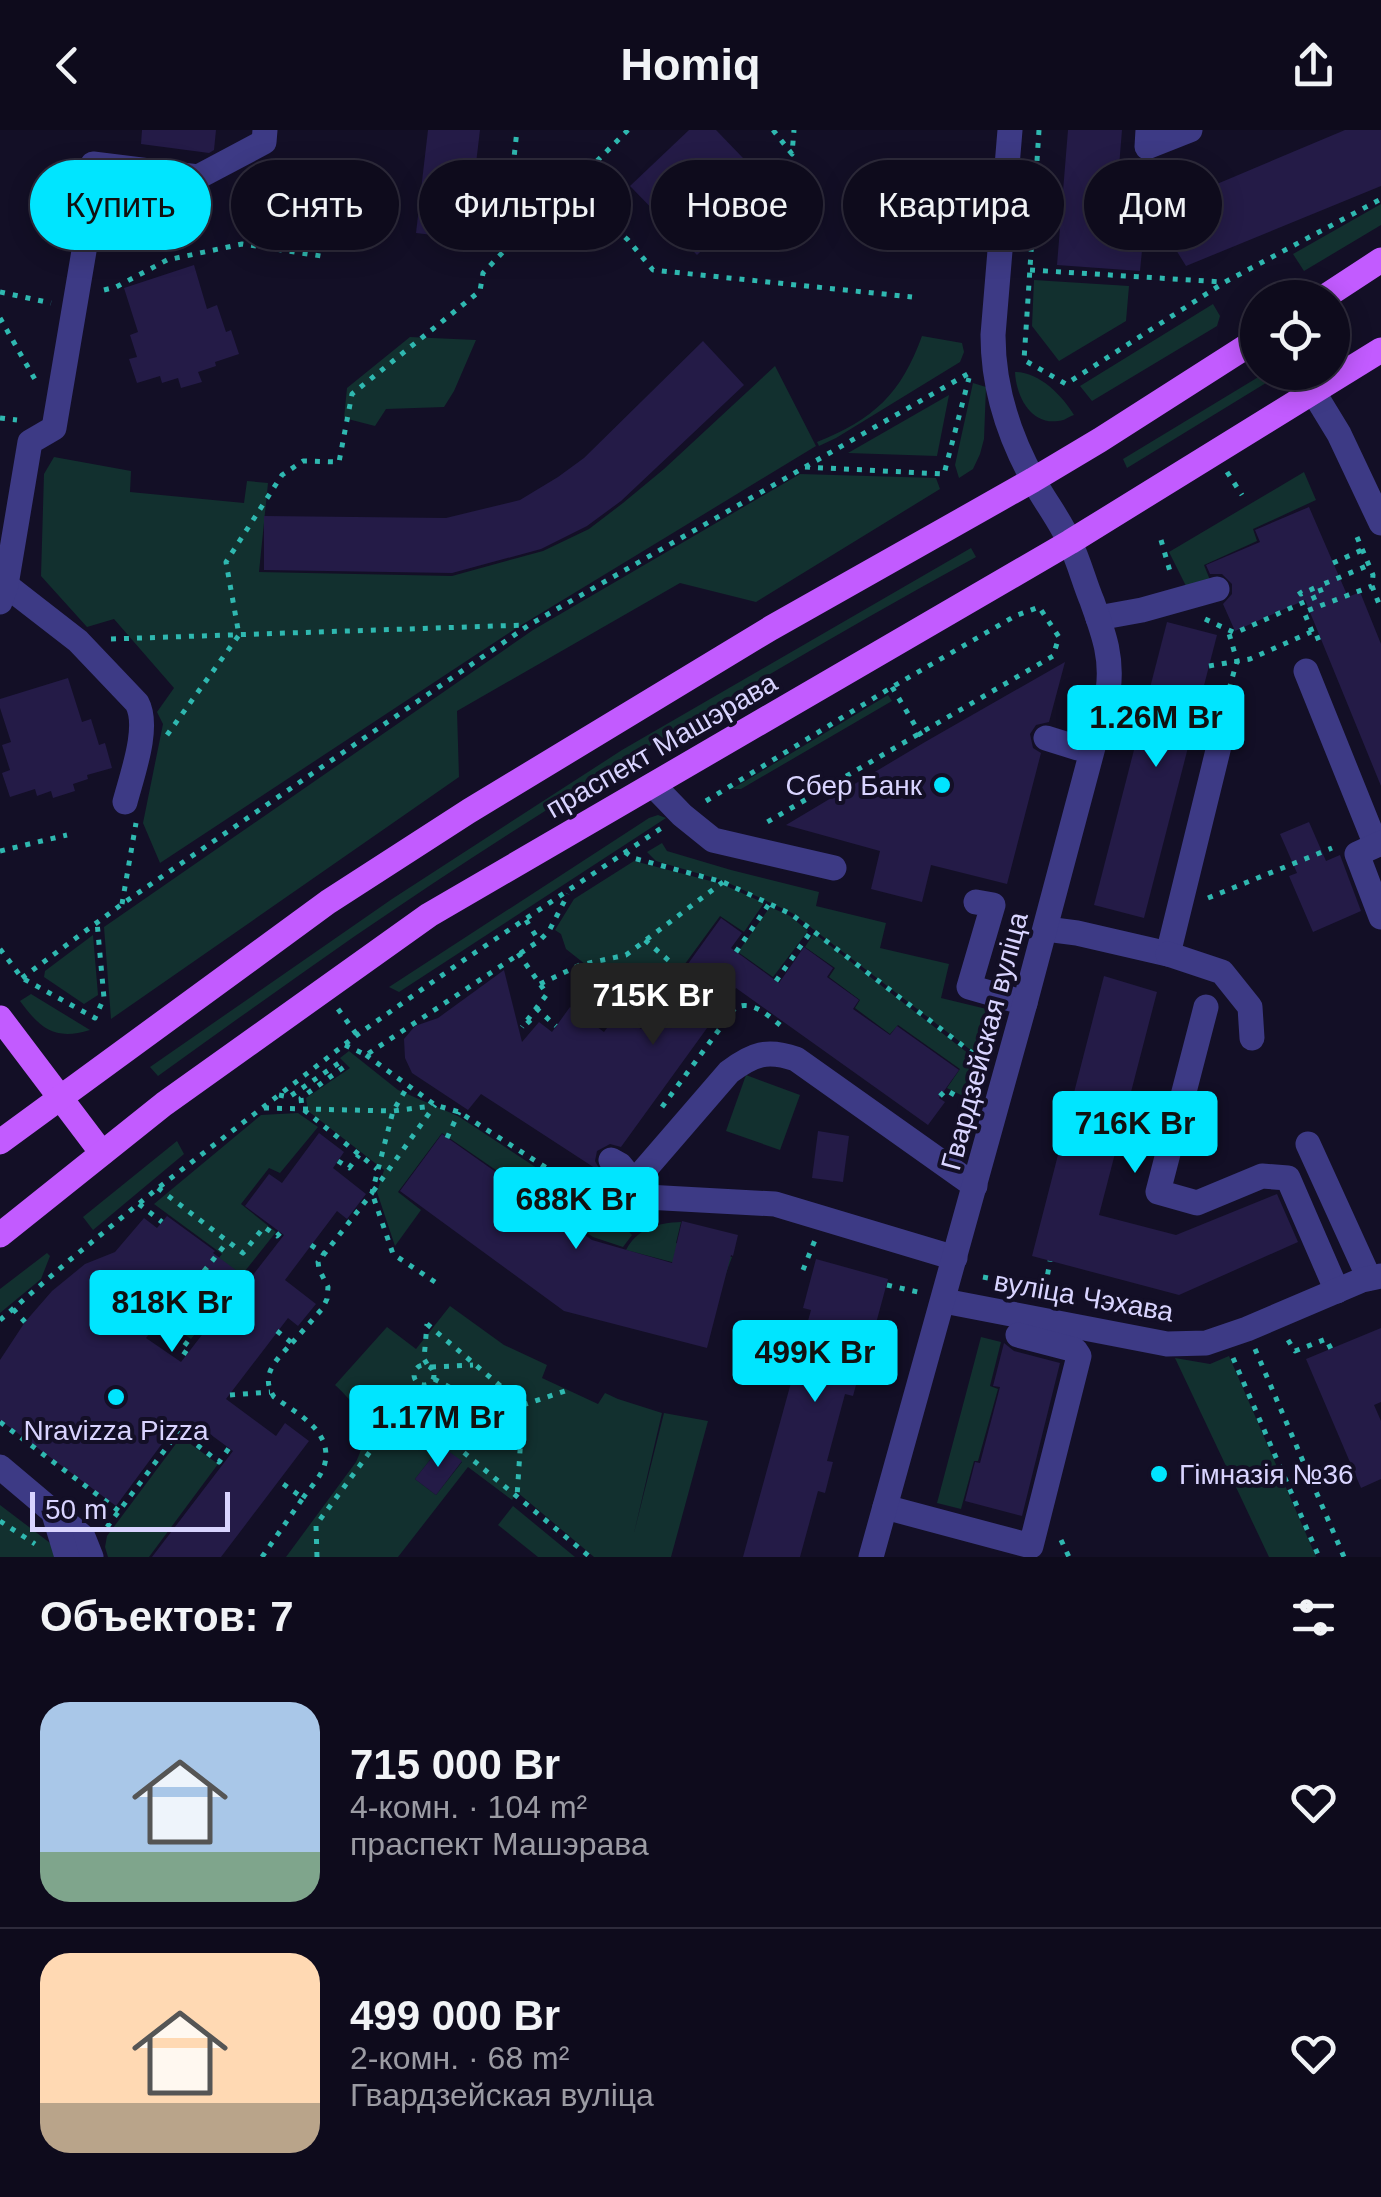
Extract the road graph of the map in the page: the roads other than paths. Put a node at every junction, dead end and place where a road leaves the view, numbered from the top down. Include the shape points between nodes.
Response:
1 (265, 130) edge
2 (1010, 130) edge
3 (1148, 130) edge
4 (1190, 130) edge
5 (1381, 260) edge
6 (1350, 280) edge
7 (1381, 350) edge
8 (1240, 351) edge
9 (1314, 393) junction
10 (1033, 480) junction
11 (1381, 523) edge
12 (1070, 542) junction
13 (1217, 588) dead end
14 (3, 594) edge
15 (1098, 618) junction
16 (1306, 671) dead end
17 (1046, 738) dead end
18 (1222, 738) dead end
19 (1092, 750) junction
20 (653, 785) junction
21 (131, 809) road end
22 (1379, 844) edge
23 (834, 868) dead end
24 (976, 902) dead end
25 (1381, 917) edge
26 (1046, 929) junction
27 (1168, 954) junction
28 (1026, 1003) junction
29 (1206, 1007) dead end
30 (0, 1018) edge
31 (1252, 1038) dead end
32 (60, 1098) junction
33 (0, 1142) edge
34 (1308, 1144) dead end
35 (102, 1153) junction
36 (975, 1186) junction
37 (0, 1236) edge
38 (956, 1258) junction
39 (1375, 1277) edge
40 (1337, 1291) junction
41 (935, 1298) junction
42 (1018, 1335) dead end
43 (0, 1467) edge
44 (885, 1508) junction
45 (54, 1512) junction
46 (1030, 1551) edge
47 (67, 1557) edge
48 (92, 1557) edge
49 (872, 1557) edge

1 - 14 street via 264,142 198,176 93,164 54,428 30,442
2 - 10 street, Гвардзейская вуліца via 994,367 1010,429
3 - 4 street via 1147,146
5 - 6 main road
7 - 9 main road, праспект Машэрава
8 - 10 main road, праспект Машэрава
9 - 11 street
9 - 12 main road, праспект Машэрава
10 - 12 street, Гвардзейская вуліца
10 - 32 main road, праспект Машэрава via 469,810 328,902
12 - 15 street, Гвардзейская вуліца
12 - 20 main road, праспект Машэрава
13 - 15 street
14 - 21 street via 78,641 142,713
15 - 19 street, Гвардзейская вуліца via 1111,670
16 - 22 street
17 - 19 street
18 - 27 street
19 - 26 street, Гвардзейская вуліца
20 - 23 street via 713,840
20 - 35 main road, праспект Машэрава via 429,915
22 - 25 street via 1356,854
24 - 28 street via 993,905 969,988
26 - 27 street
26 - 28 street, Гвардзейская вуліца
27 - 31 street via 1222,972 1250,1007
28 - 36 street, Гвардзейская вуліца
29 - 40 street via 1158,1192 1197,1203 1262,1176 1288,1178
30 - 32 main road
32 - 33 main road, праспект Машэрава
32 - 35 main road
34 - 39 street
35 - 37 main road, праспект Машэрава
36 - 38 street, Гвардзейская вуліца
36 - 38 street via 796,1059 776,1052 748,1058 729,1072 628,1183 774,1204
38 - 41 street, Гвардзейская вуліца
39 - 40 street, вуліца Чэхава
40 - 41 street, вуліца Чэхава via 1206,1343 1166,1344
41 - 44 street, Гвардзейская вуліца
42 - 46 street via 1079,1356
43 - 45 street
44 - 46 street
44 - 49 street, Гвардзейская вуліца
45 - 47 street
45 - 48 street via 83,1537

